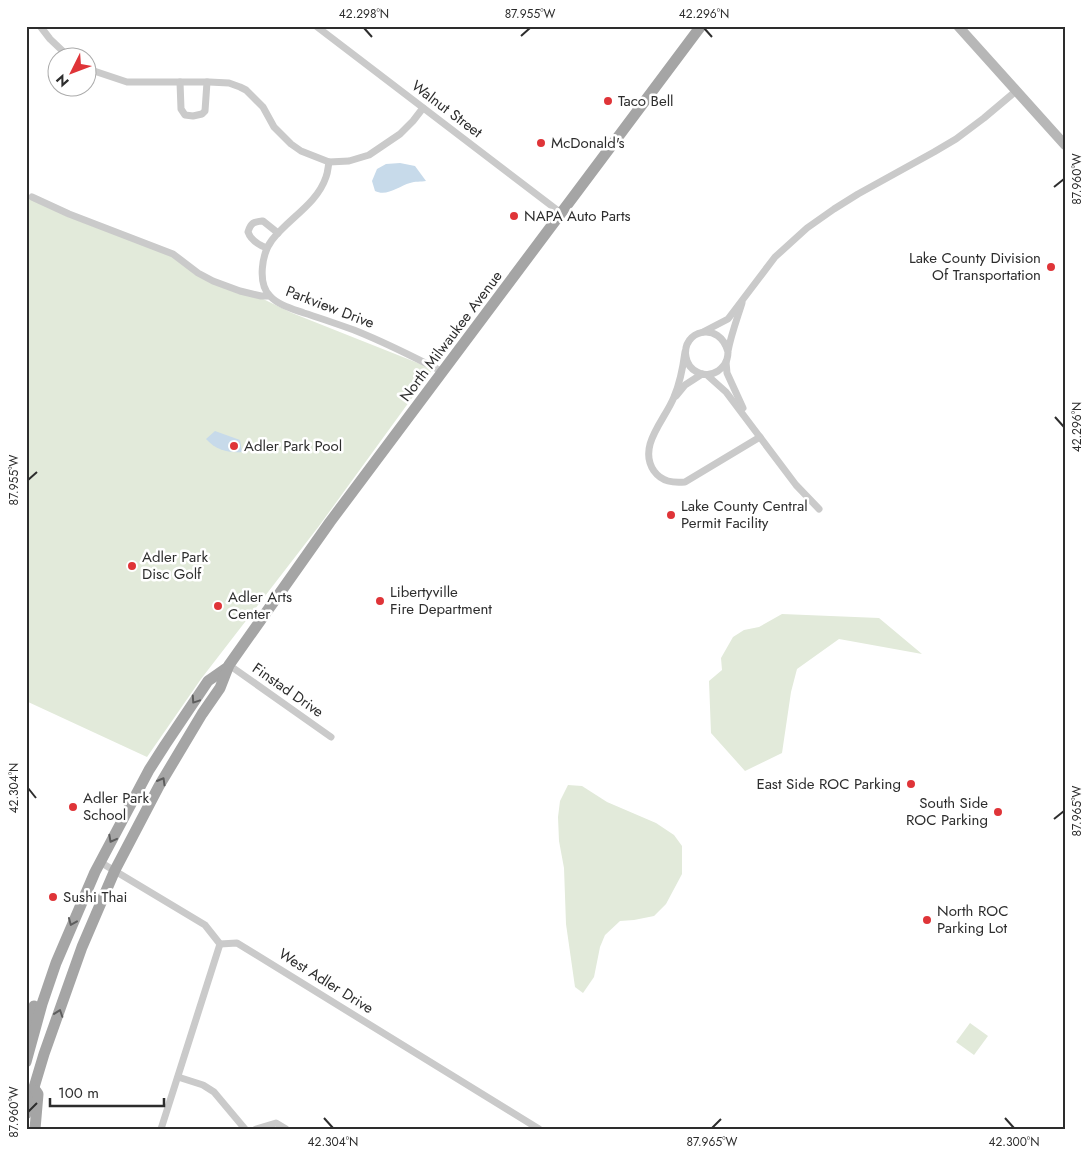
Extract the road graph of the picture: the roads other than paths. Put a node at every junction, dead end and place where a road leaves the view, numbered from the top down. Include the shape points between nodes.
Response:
1 (40, 26) edge
2 (316, 26) edge
3 (701, 26) edge
4 (958, 26) edge
5 (59, 48) edge
6 (98, 72) edge
7 (180, 82) junction
8 (207, 82) junction
9 (1016, 91) junction
10 (423, 108) junction
11 (1065, 145) edge
12 (329, 162) junction
13 (32, 197) dead end
14 (561, 213) junction
15 (278, 233) junction
16 (267, 248) junction
17 (270, 296) junction
18 (744, 298) junction
19 (703, 332) junction
20 (685, 352) junction
21 (728, 352) junction
22 (726, 362) junction
23 (443, 372) junction
24 (704, 374) junction
25 (674, 398) junction
26 (751, 424) junction
27 (760, 437) junction
28 (819, 510) dead end
29 (229, 666) junction
30 (331, 737) dead end
31 (100, 862) junction
32 (115, 870) junction
33 (220, 944) junction
34 (46, 991) junction
35 (26, 1030) edge
36 (26, 1062) edge
37 (178, 1076) junction
38 (34, 1088) junction
39 (26, 1114) edge
40 (35, 1129) edge
41 (161, 1129) edge
42 (245, 1129) edge
43 (256, 1129) edge
44 (286, 1129) edge
45 (539, 1129) edge

1 - 5 street
2 - 10 street, Walnut Street
3 - 14 main road, North Milwaukee Avenue
4 - 9 main road
6 - 7 street via 127,82
7 - 8 street
7 - 8 street via 181,109 186,115 194,116 205,110
8 - 12 street via 229,83 246,90 291,144
9 - 11 main road
9 - 18 street via 956,139 858,194 807,228 775,257
10 - 12 street via 400,134 370,155
10 - 14 street, Walnut Street
12 - 15 street, Parkview Drive via 319,191
13 - 17 street via 173,254 213,280 240,291
14 - 23 main road, North Milwaukee Avenue
15 - 16 street, Parkview Drive
15 - 16 street via 263,221 250,226 250,238
16 - 17 street, Parkview Drive via 262,276
17 - 23 street, Parkview Drive via 275,301 353,330
18 - 19 street via 728,319
18 - 21 street
19 - 20 street via 691,339
19 - 21 street via 717,334
20 - 24 street via 689,365
20 - 25 street
21 - 22 street
22 - 24 street via 714,374
22 - 26 street via 734,391
23 - 29 main road, North Milwaukee Avenue via 330,522
24 - 25 street via 685,385
24 - 26 street via 726,392
25 - 27 street via 649,445 651,466 665,480 685,482
26 - 27 street
27 - 28 street
29 - 30 street, Finstad Drive
29 -> 31 main road, North Milwaukee Avenue via 208,681 165,745
32 -> 29 main road, North Milwaukee Avenue via 159,786 220,688
31 - 32 street
31 -> 34 main road, North Milwaukee Avenue
32 - 33 street via 205,925
38 -> 32 main road, North Milwaukee Avenue via 82,947
33 - 37 street
33 - 45 street, West Adler Drive via 237,943
34 - 35 main road via 34,1006
34 - 36 main road, North Milwaukee Avenue
37 - 41 street
37 - 42 street via 214,1092
38 - 39 main road, North Milwaukee Avenue
38 - 40 main road via 38,1094
43 - 44 street via 276,1123

